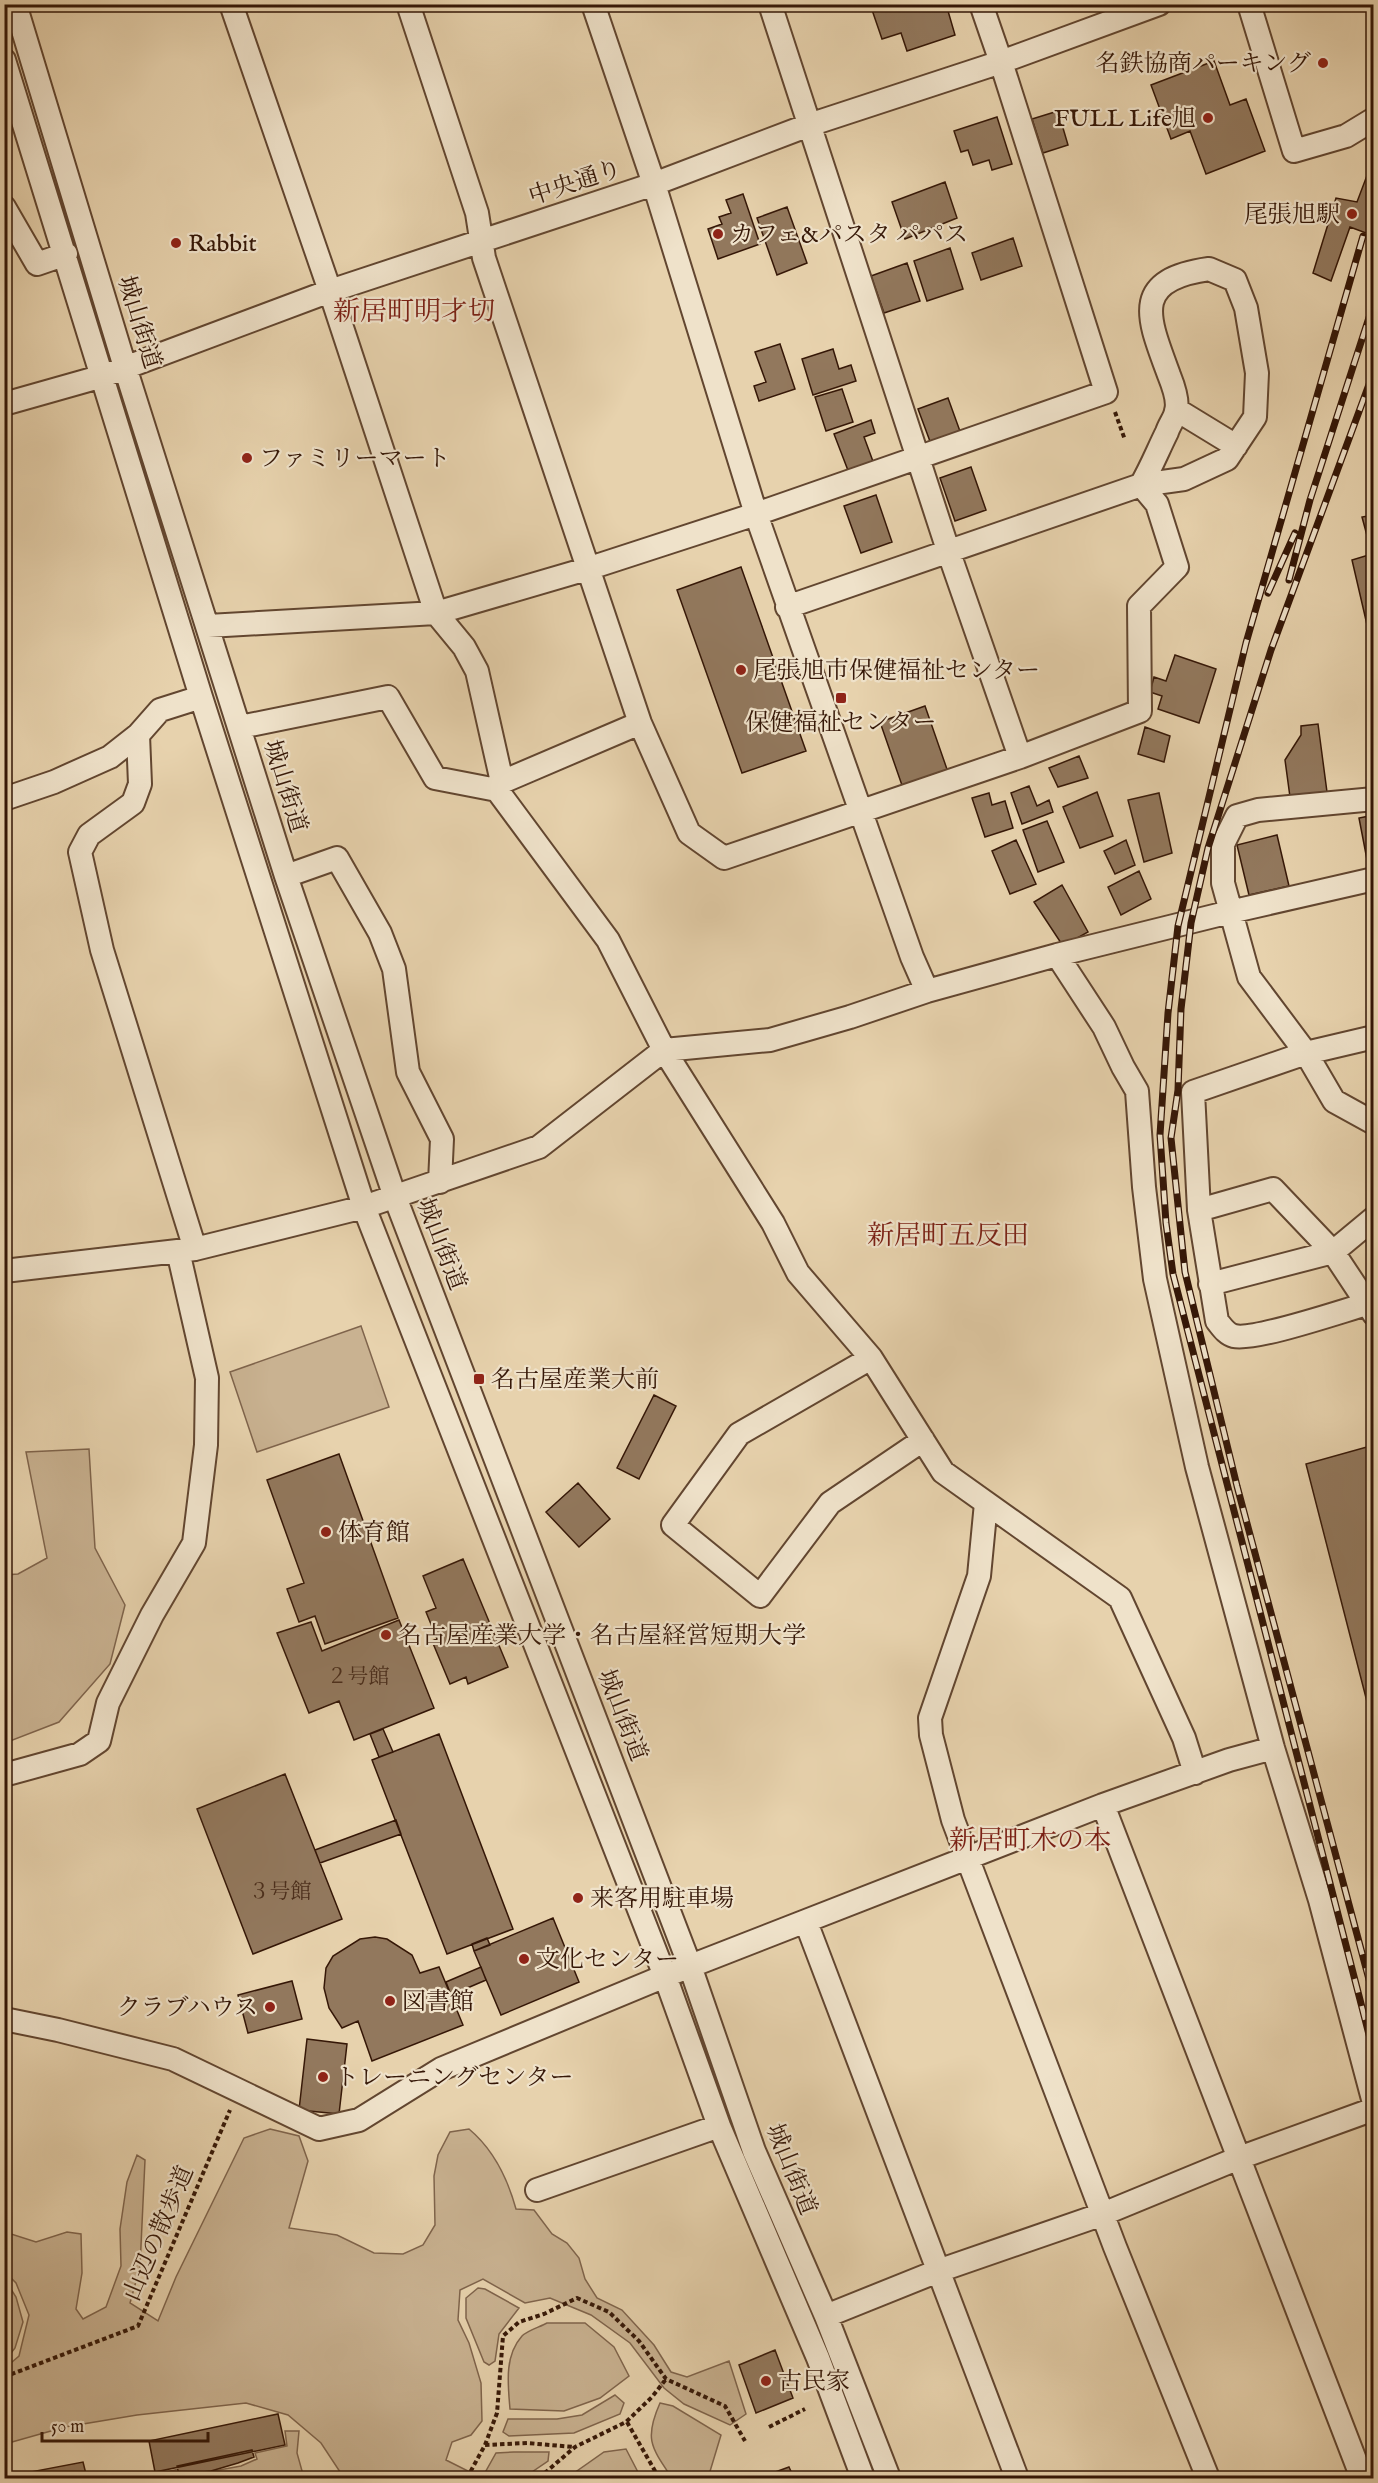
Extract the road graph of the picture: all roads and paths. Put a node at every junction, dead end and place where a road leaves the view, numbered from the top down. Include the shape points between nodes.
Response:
1 (15, 4) edge
2 (231, 4) edge
3 (408, 4) edge
4 (593, 4) edge
5 (770, 4) edge
6 (981, 4) edge
7 (1159, 4) edge
8 (1249, 4) edge
9 (4, 60) edge
10 (1001, 62) junction
11 (1374, 119) edge
12 (809, 125) junction
13 (654, 184) junction
14 (4, 207) edge
15 (483, 240) junction
16 (66, 254) junction
17 (330, 291) junction
18 (125, 367) junction
19 (103, 376) junction
20 (1106, 392) junction
21 (4, 404) edge
22 (1177, 410) junction
23 (1125, 440) dead end
24 (1236, 446) junction
25 (918, 458) junction
26 (1141, 485) junction
27 (756, 514) junction
28 (948, 550) junction
29 (590, 568) junction
30 (787, 607) junction
31 (436, 613) junction
32 (208, 626) junction
33 (201, 697) junction
34 (640, 723) junction
35 (240, 728) junction
36 (138, 735) junction
37 (1020, 758) junction
38 (500, 786) junction
39 (4, 799) edge
40 (1374, 799) edge
41 (860, 812) junction
42 (286, 876) junction
43 (1374, 879) edge
44 (1230, 912) junction
45 (1057, 955) junction
46 (927, 991) junction
47 (1374, 1037) edge
48 (664, 1050) junction
49 (1306, 1053) junction
50 (1374, 1123) edge
51 (440, 1182) junction
52 (395, 1197) junction
53 (364, 1207) junction
54 (1199, 1210) junction
55 (1374, 1218) edge
56 (186, 1250) junction
57 (1333, 1252) junction
58 (4, 1270) edge
59 (1210, 1284) junction
60 (1371, 1309) edge
61 (871, 1358) junction
62 (923, 1440) junction
63 (986, 1503) junction
64 (1273, 1748) junction
65 (1195, 1773) junction
66 (4, 1775) edge
67 (1103, 1805) junction
68 (968, 1859) junction
69 (806, 1922) junction
70 (690, 1966) junction
71 (665, 1976) junction
72 (4, 2019) edge
73 (239, 2090) junction
74 (1374, 2103) edge
75 (1374, 2109) edge
76 (719, 2126) junction
77 (1239, 2158) junction
78 (537, 2190) dead end
79 (1103, 2214) junction
80 (938, 2271) junction
81 (825, 2316) junction
82 (4, 2377) edge
83 (666, 2379) junction
84 (804, 2409) dead end
85 (626, 2422) junction
86 (769, 2427) dead end
87 (745, 2441) dead end
88 (485, 2445) junction
89 (574, 2447) junction
90 (467, 2478) edge
91 (539, 2478) edge
92 (659, 2478) edge
93 (863, 2478) edge
94 (889, 2478) edge
95 (1017, 2478) edge
96 (1208, 2478) edge
97 (1362, 2478) edge

1 - 18 street, 城山街道
2 - 17 street
3 - 15 street
4 - 13 street
5 - 12 street
6 - 10 street
7 - 10 street, 中央通り
8 - 11 street via 1294,151 1346,136
9 - 16 street, 城山街道
10 - 12 street, 中央通り
10 - 20 street
12 - 13 street, 中央通り
12 - 25 street
13 - 15 street, 中央通り
13 - 27 street
14 - 16 street via 37,264
15 - 17 street, 中央通り
15 - 29 street via 484,258
16 - 19 street, 城山街道
17 - 18 street, 中央通り
17 - 31 street
18 - 19 street, 中央通り
18 - 32 street, 城山街道
19 - 21 street, 中央通り
19 - 33 street, 城山街道
20 - 23 path
20 - 25 street
22 - 24 street
22 - 24 street via 1173,385 1151,320 1152,302 1162,284 1186,272 1209,269 1235,280 1246,308 1257,374 1255,417
22 - 26 street
24 - 26 street via 1227,459 1184,478
25 - 27 street
25 - 28 street
26 - 28 street
26 - 37 street via 1157,504 1178,567 1139,606 1140,711
27 - 29 street
27 - 30 street
28 - 30 street
28 - 37 street
29 - 31 street
29 - 34 street
30 - 41 street
31 - 32 street
31 - 38 street via 464,647 477,671
32 - 35 street, 城山街道
33 - 36 street via 160,710
33 - 53 street, 城山街道
34 - 38 street
34 - 41 street via 689,833 724,858
35 - 38 street via 388,697 435,778
35 - 42 street, 城山街道
36 - 39 street via 110,757
36 - 56 street via 140,784 133,803 89,835 80,852 102,950
37 - 41 street
38 - 48 street via 608,940
40 - 44 street via 1258,810 1237,816 1223,844 1223,883
41 - 46 street
42 - 51 street via 337,858 380,933 394,969 408,1072 442,1139
42 - 52 street, 城山街道
43 - 44 street
44 - 45 street
44 - 49 street via 1249,977
45 - 46 street
45 - 64 street via 1104,1027 1137,1091 1155,1279 1197,1467
46 - 48 street via 770,1040
47 - 49 street
48 - 51 street via 539,1147
48 - 61 street via 773,1223 798,1273
49 - 50 street via 1334,1101
49 - 54 street via 1193,1092
51 - 52 street
52 - 53 street
52 - 70 street, 城山街道
53 - 56 street
53 - 71 street, 城山街道
54 - 57 street via 1273,1189
54 - 59 street
55 - 57 street
56 - 58 street
56 - 66 street via 207,1378 206,1445 194,1543 108,1703 99,1741 80,1754
57 - 59 street
57 - 60 street
59 - 60 street via 1217,1321 1232,1336 1254,1336
61 - 62 street
61 - 62 street via 740,1434 673,1525 760,1596 830,1503
62 - 63 street via 943,1472
63 - 65 street via 1120,1598 1184,1738
63 - 68 street via 979,1576 930,1718 953,1820
64 - 65 street
64 - 74 street via 1320,1900
65 - 67 street
67 - 68 street
67 - 77 street
68 - 69 street
68 - 79 street
69 - 70 street
69 - 80 street
70 - 71 street
70 - 81 street, 城山街道 via 754,2151
71 - 73 street via 441,2069 359,2120 319,2129
71 - 76 street, 城山街道
72 - 73 street via 173,2059
73 - 82 path, 山辺の散歩道 via 138,2326
75 - 77 street
76 - 78 street
76 - 93 street, 城山街道 via 818,2358
77 - 79 street
77 - 97 street
79 - 80 street
79 - 96 street
80 - 81 street
80 - 95 street
81 - 94 street, 城山街道
83 - 85 path
83 - 87 path via 725,2406
83 - 88 path via 639,2341 609,2312 578,2298 519,2322 503,2336 497,2413
84 - 86 path
85 - 89 path
85 - 92 path
88 - 89 path
88 - 90 path
89 - 91 path

